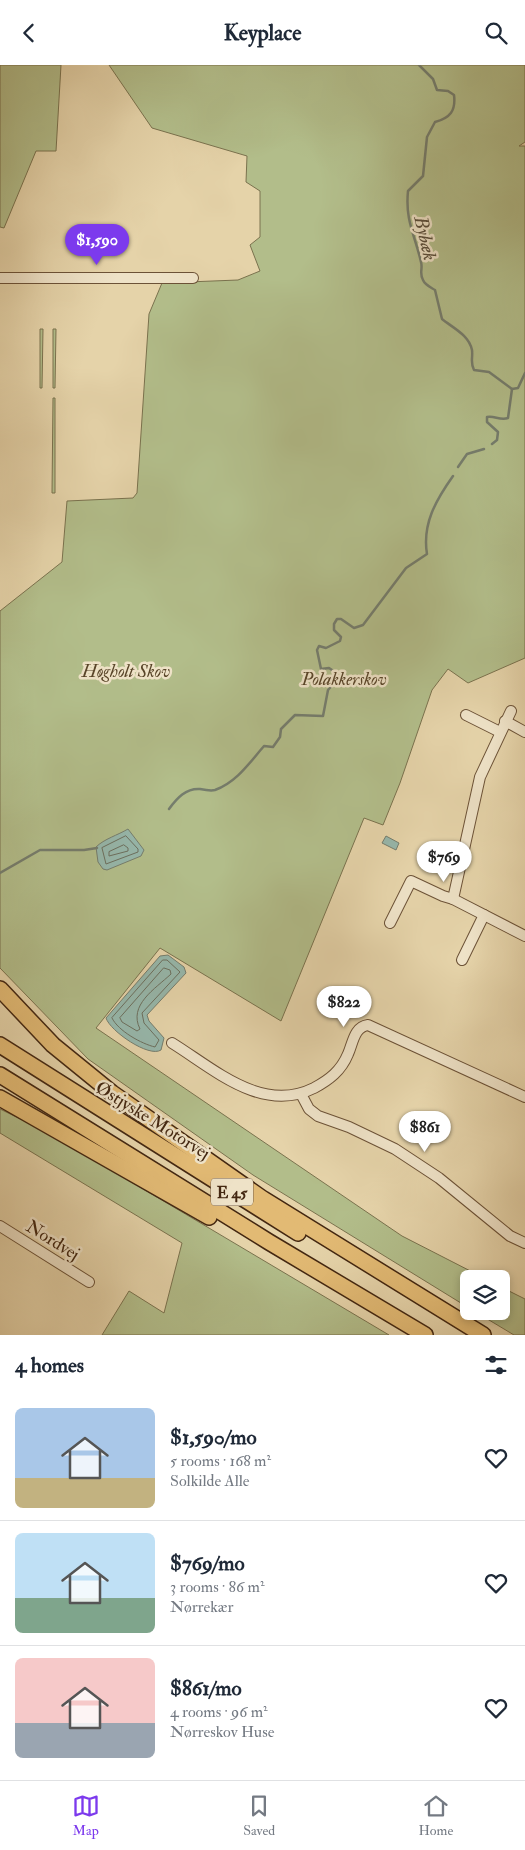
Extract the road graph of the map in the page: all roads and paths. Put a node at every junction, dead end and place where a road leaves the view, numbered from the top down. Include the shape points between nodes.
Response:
1 (0, 278) edge
2 (193, 278) dead end
3 (511, 711) dead end
4 (466, 715) dead end
5 (505, 721) junction
6 (500, 732) junction
7 (525, 732) edge
8 (453, 899) junction
9 (484, 915) junction
10 (390, 923) dead end
11 (525, 936) edge
12 (462, 960) dead end
13 (0, 989) edge
14 (172, 1043) dead end
15 (0, 1045) edge
16 (0, 1075) edge
17 (302, 1095) junction
18 (525, 1097) edge
19 (0, 1098) edge
20 (0, 1226) edge
21 (269, 1242) junction
22 (525, 1243) edge
23 (89, 1282) dead end
24 (425, 1335) edge
25 (466, 1335) edge
26 (482, 1335) edge

1 - 2 street
3 - 5 street
4 - 6 street
5 - 6 street
5 - 7 street
6 - 8 street via 480,777
8 - 9 street
8 - 10 street via 411,881
9 - 11 street
9 - 12 street
13 - 26 highway via 53,1045 112,1093 263,1199
14 - 17 street via 244,1088 273,1097
15 - 25 highway, Østjyske Motorvej / E 45
16 - 21 highway, E 45
17 - 18 street via 330,1080 347,1056 357,1030 368,1025
17 - 22 street via 318,1116 395,1149 439,1178 510,1236
19 - 21 highway via 247,1239
20 - 23 street, Nordvej
21 - 24 highway, E 45

